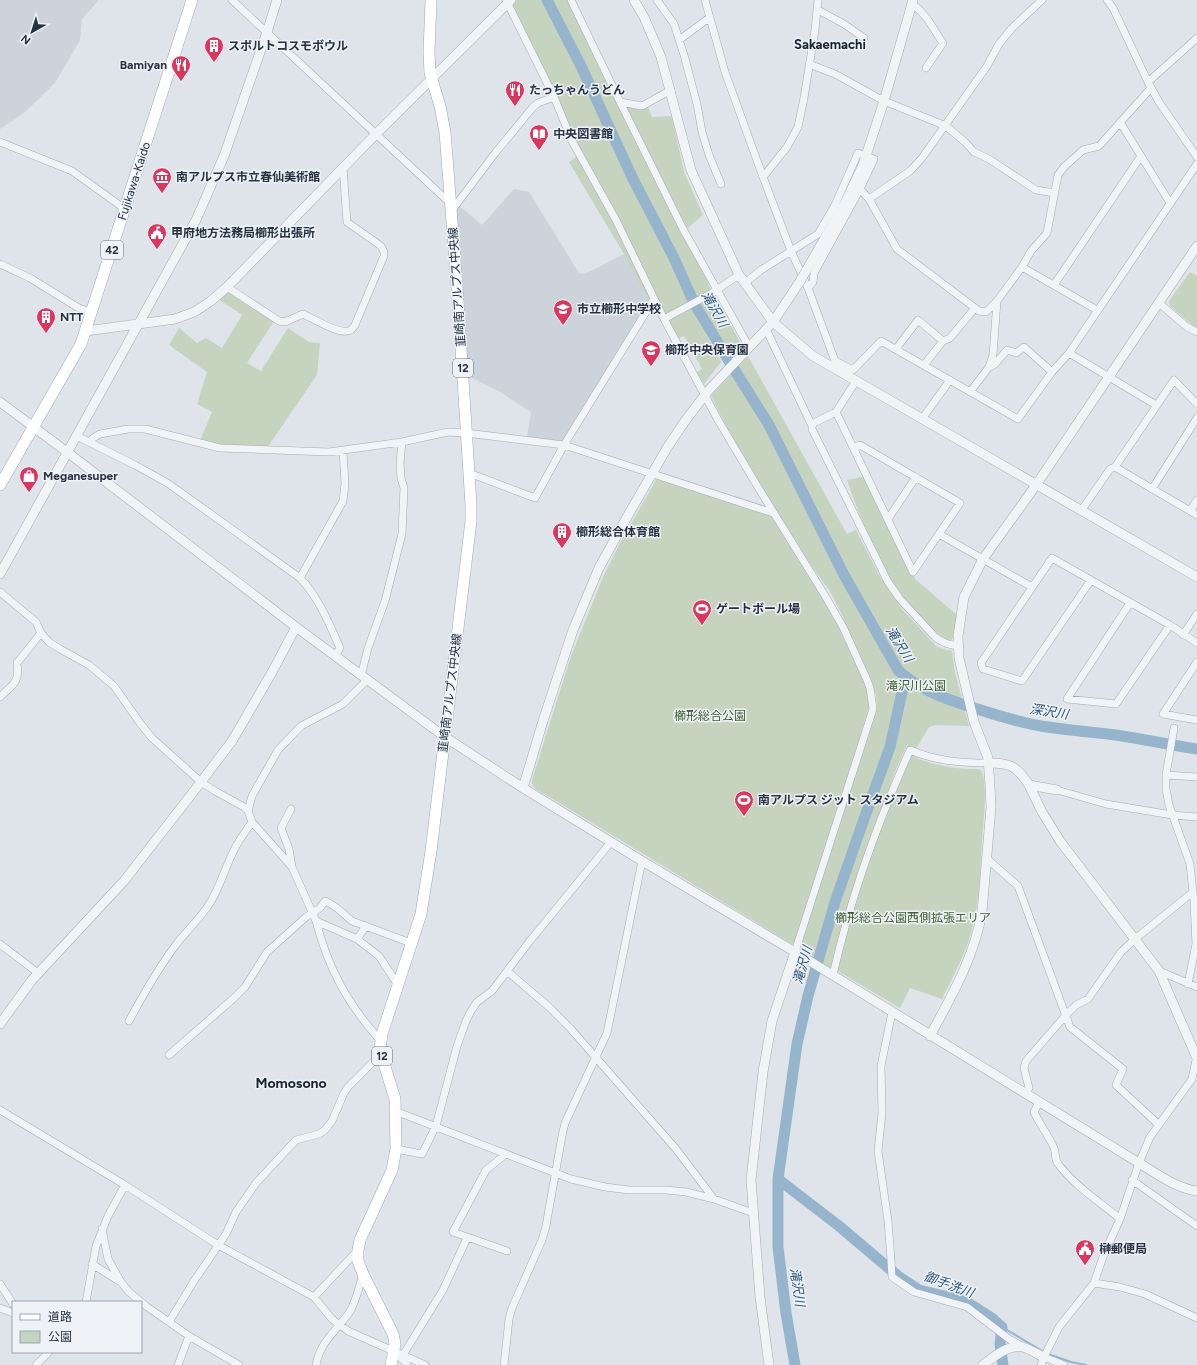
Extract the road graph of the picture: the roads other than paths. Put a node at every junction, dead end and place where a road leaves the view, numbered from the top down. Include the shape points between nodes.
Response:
1 (192, 0) edge
2 (232, 0) edge
3 (277, 0) edge
4 (430, 0) edge
5 (571, 0) edge
6 (634, 0) edge
7 (657, 0) edge
8 (705, 0) edge
9 (818, 0) edge
10 (1042, 0) edge
11 (1107, 0) edge
12 (508, 1) edge
13 (912, 2) edge
14 (818, 10) junction
15 (709, 18) junction
16 (267, 32) junction
17 (864, 38) dead end
18 (1197, 38) edge
19 (679, 40) junction
20 (809, 64) junction
21 (926, 68) dead end
22 (432, 80) junction
23 (1150, 85) junction
24 (671, 90) junction
25 (554, 97) junction
26 (884, 100) junction
27 (620, 102) junction
28 (1120, 122) junction
29 (946, 126) junction
30 (376, 134) junction
31 (0, 142) edge
32 (866, 156) junction
33 (1141, 156) junction
34 (1197, 157) edge
35 (1197, 164) edge
36 (343, 168) junction
37 (763, 177) junction
38 (721, 184) dead end
39 (860, 189) junction
40 (1055, 192) junction
41 (869, 199) junction
42 (1170, 203) junction
43 (451, 207) junction
44 (125, 209) junction
45 (1197, 246) edge
46 (791, 251) junction
47 (0, 264) edge
48 (1022, 267) junction
49 (742, 279) junction
50 (1054, 285) junction
51 (227, 287) junction
52 (808, 288) junction
53 (714, 291) junction
54 (654, 299) junction
55 (997, 301) junction
56 (1159, 303) junction
57 (975, 308) junction
58 (1097, 310) junction
59 (92, 313) junction
60 (664, 319) junction
61 (773, 322) junction
62 (139, 324) junction
63 (766, 329) junction
64 (86, 331) junction
65 (1197, 332) edge
66 (943, 341) junction
67 (747, 349) junction
68 (896, 349) junction
69 (1069, 353) junction
70 (924, 366) junction
71 (990, 367) junction
72 (1052, 372) junction
73 (1109, 377) junction
74 (950, 380) junction
75 (856, 381) junction
76 (970, 392) junction
77 (706, 393) junction
78 (1196, 401) edge
79 (0, 402) edge
80 (1156, 405) junction
81 (836, 412) junction
82 (1197, 418) edge
83 (922, 419) junction
84 (33, 426) junction
85 (812, 426) junction
86 (466, 433) junction
87 (77, 436) junction
88 (90, 442) junction
89 (402, 442) junction
90 (564, 445) junction
91 (854, 448) junction
92 (343, 451) junction
93 (67, 452) junction
94 (1115, 467) junction
95 (469, 473) junction
96 (652, 473) junction
97 (916, 477) junction
98 (0, 485) edge
99 (1036, 485) junction
100 (1152, 489) junction
101 (1197, 500) edge
102 (1081, 511) junction
103 (1190, 511) junction
104 (773, 514) junction
105 (1197, 515) edge
106 (888, 519) junction
107 (939, 534) junction
108 (983, 559) junction
109 (0, 574) edge
110 (1197, 577) edge
111 (300, 578) junction
112 (1092, 580) junction
113 (1032, 587) junction
114 (0, 592) edge
115 (1130, 603) junction
116 (1197, 614) edge
117 (1170, 626) junction
118 (296, 627) junction
119 (41, 633) junction
120 (1183, 635) junction
121 (1197, 643) edge
122 (958, 646) junction
123 (335, 656) junction
124 (1197, 662) edge
125 (364, 678) junction
126 (0, 697) edge
127 (1197, 720) edge
128 (1174, 728) dead end
129 (445, 737) junction
130 (989, 763) junction
131 (1166, 775) junction
132 (1197, 777) edge
133 (201, 782) junction
134 (1029, 784) junction
135 (523, 788) junction
136 (1057, 790) joint
137 (291, 809) dead end
138 (248, 811) junction
139 (1172, 815) junction
140 (1197, 818) edge
141 (252, 822) junction
142 (611, 842) junction
143 (986, 858) junction
144 (642, 861) junction
145 (292, 867) junction
146 (1193, 892) junction
147 (313, 912) junction
148 (316, 921) junction
149 (366, 926) junction
150 (1196, 926) edge
151 (357, 939) junction
152 (1135, 939) junction
153 (411, 943) junction
154 (0, 944) edge
155 (797, 953) junction
156 (1159, 971) junction
157 (508, 972) junction
158 (38, 973) junction
159 (832, 975) junction
160 (1188, 984) junction
161 (398, 985) junction
162 (1197, 987) edge
163 (892, 1012) junction
164 (1066, 1015) junction
165 (129, 1021) dead end
166 (0, 1024) edge
167 (930, 1036) junction
168 (381, 1040) junction
169 (381, 1054) junction
170 (169, 1055) dead end
171 (1197, 1056) edge
172 (596, 1059) junction
173 (1026, 1094) junction
174 (1039, 1102) junction
175 (0, 1110) edge
176 (395, 1111) junction
177 (1159, 1125) junction
178 (436, 1126) junction
179 (396, 1149) junction
180 (506, 1154) junction
181 (1139, 1163) junction
182 (555, 1174) junction
183 (1132, 1180) junction
184 (125, 1185) junction
185 (1197, 1191) edge
186 (714, 1199) junction
187 (753, 1213) junction
188 (1120, 1218) junction
189 (1197, 1226) edge
190 (102, 1229) junction
191 (467, 1238) junction
192 (218, 1246) junction
193 (358, 1250) junction
194 (507, 1251) dead end
195 (92, 1264) junction
196 (363, 1274) junction
197 (121, 1282) junction
198 (1094, 1283) junction
199 (0, 1284) edge
200 (314, 1297) junction
201 (86, 1301) edge
202 (140, 1301) edge
203 (12, 1302) edge
204 (142, 1303) edge
205 (0, 1308) edge
206 (12, 1313) edge
207 (1197, 1318) edge
208 (168, 1322) junction
209 (339, 1324) junction
210 (188, 1336) junction
211 (1023, 1347) junction
212 (45, 1353) edge
213 (399, 1353) junction
214 (1043, 1359) edge
215 (36, 1365) edge
216 (178, 1365) edge
217 (239, 1365) edge
218 (316, 1365) edge
219 (391, 1365) edge
220 (406, 1365) edge
221 (425, 1365) edge
222 (504, 1365) edge
223 (769, 1365) edge
224 (983, 1365) edge
225 (1064, 1365) edge

1 - 44 main road, Fujikawa-Kaido / 42
2 - 16 street
3 - 16 street
4 - 22 main road, 韮崎南アルプス中央線 / 12 via 429,52
5 - 27 street
6 - 24 street via 661,56
7 - 19 street via 674,24
8 - 15 street
9 - 14 street
10 - 29 street via 999,44
11 - 23 street
12 - 22 street
12 - 25 street
13 - 21 street via 932,24 944,43
13 - 26 street
14 - 17 street
14 - 20 street
15 - 19 street
15 - 37 street via 725,72
16 - 30 street
16 - 62 street via 211,188
18 - 23 street
19 - 38 street via 702,132
20 - 26 street via 835,74
20 - 37 street via 798,127 787,147
22 - 30 street
22 - 43 main road, 韮崎南アルプス中央線 / 12 via 445,132
23 - 28 street
23 - 34 street
24 - 27 street via 642,106
24 - 49 street via 692,170
25 - 43 street via 533,107
25 - 54 street via 572,141 616,220
26 - 29 street
26 - 32 street
27 - 53 street
28 - 33 street
28 - 40 street via 1099,146 1083,150 1064,167 1058,175
29 - 40 street via 974,152 1036,190
29 - 41 street via 910,171
30 - 36 street
30 - 43 street
31 - 44 street via 72,171
32 - 39 street via 874,159
32 - 46 street via 858,153 835,205 818,234
32 - 61 street, bridge via 845,203 799,283
33 - 42 street
33 - 50 street
35 - 42 street
36 - 51 street
36 - 51 street via 347,222 381,246 384,252 351,330 340,331 303,314 285,322 279,321
37 - 46 street
39 - 41 street
39 - 52 street
40 - 48 street via 1047,233 1031,251
41 - 57 street via 896,249
42 - 58 street
43 - 86 main road, 韮崎南アルプス中央線 / 12
44 - 59 main road, Fujikawa-Kaido / 42
45 - 56 street
46 - 49 street
46 - 52 street
47 - 59 street
48 - 50 street
48 - 55 street
49 - 53 street
49 - 61 street
50 - 58 street
51 - 62 street via 194,312 175,319
52 - 68 street via 835,361 853,370 881,341
53 - 60 street
53 - 67 street
54 - 60 street
54 - 90 street
55 - 57 street via 986,312
55 - 71 street
56 - 65 street via 1187,327
56 - 73 street
57 - 66 street via 950,338
58 - 69 street
59 - 64 main road, Fujikawa-Kaido / 42
60 - 77 street
61 - 63 street
61 - 75 street via 813,356
62 - 64 street
62 - 87 street
63 - 67 street
63 - 85 street
64 - 84 main road, Fujikawa-Kaido / 42 via 50,400
66 - 68 street via 918,320
66 - 70 street
67 - 77 street
68 - 70 street
69 - 72 street
69 - 73 street
70 - 74 street
71 - 72 street via 1007,350 1016,353 1024,347
71 - 76 street
72 - 76 street via 1018,419
73 - 80 street
73 - 99 street
74 - 76 street
74 - 83 street
75 - 81 street
75 - 83 street
77 - 96 street
77 - 104 street via 730,441
78 - 80 street via 1174,380
79 - 84 street
80 - 94 street
81 - 85 street
81 - 91 street
82 - 100 street
83 - 99 street
84 - 93 street
84 - 98 main road, Fujikawa-Kaido / 42
85 - 122 street via 888,582 900,599 940,642
86 - 89 street via 448,432
86 - 90 street
86 - 95 main road, 韮崎南アルプス中央線 / 12
87 - 88 street
87 - 93 street
88 - 92 street via 100,434 145,429 220,448
88 - 111 street via 169,484
89 - 92 street
89 - 125 street via 402,534 385,600 368,648
90 - 95 street via 535,498
90 - 96 street
91 - 97 street via 860,445
91 - 106 street
92 - 111 street via 343,501
93 - 109 street
93 - 118 street
94 - 100 street
94 - 102 street via 1110,469
95 - 129 main road, 韮崎南アルプス中央線 / 12 via 471,521
96 - 104 street
96 - 135 street via 599,568 573,630
97 - 106 street
97 - 107 street via 960,503
99 - 102 street
99 - 108 street
100 - 103 street
101 - 103 street
102 - 110 street
103 - 105 street
104 - 155 street via 843,627 870,688 873,709
106 - 107 street via 913,572
107 - 108 street
108 - 113 street
108 - 122 street via 964,597
111 - 123 street via 320,605 340,648
112 - 113 street via 1052,558
112 - 113 street via 1022,681 983,669 981,663
112 - 115 street
114 - 119 street via 36,622
115 - 117 street
115 - 117 street via 1067,699 1116,704
116 - 120 street
117 - 120 street
118 - 123 street
118 - 133 street via 232,740
119 - 126 street via 17,663 19,674 16,681
119 - 133 street via 49,642 89,665 114,686 152,738
120 - 121 street
122 - 130 street via 965,687
123 - 125 street
124 - 127 street via 1162,714
125 - 129 street
125 - 138 street via 343,704 301,726 278,750 252,796
128 - 131 street
129 - 135 street
129 - 153 main road, 韮崎南アルプス中央線 / 12 via 421,914
130 - 134 street via 1010,765
130 - 143 street via 991,807
130 - 159 street via 936,759 910,750 894,786 856,893
131 - 132 street
131 - 139 street via 1168,805
133 - 138 street
133 - 158 street via 124,881
134 - 136 street
134 - 152 street via 1060,841
135 - 142 street
136 - 139 street via 1106,804
137 - 145 street via 281,828
138 - 141 street
139 - 140 street
139 - 146 street via 1190,864
141 - 145 street
141 - 165 street via 234,849 210,903 159,968
142 - 144 street
142 - 157 street via 529,942
143 - 164 street via 1018,886
143 - 167 street via 982,912 974,946
144 - 155 street
144 - 172 street via 608,1033
145 - 147 street
146 - 150 street
146 - 152 street
147 - 148 street
147 - 149 street via 326,901 334,904 352,921
147 - 170 street via 267,952 234,998
148 - 151 street
148 - 168 street via 338,982 361,1017
149 - 151 street
149 - 153 street
150 - 160 street via 1196,944
151 - 161 street via 379,956
152 - 156 street
152 - 164 street via 1122,952 1088,999 1076,1005
153 - 161 main road, 韮崎南アルプス中央線 / 12
154 - 158 street
155 - 159 street
155 - 187 street via 772,1021 763,1072 751,1180
156 - 160 street
156 - 171 street
157 - 172 street via 549,1007
157 - 178 street via 492,991 477,1002 466,1021
158 - 166 street
159 - 163 street
160 - 162 street
161 - 168 main road, 韮崎南アルプス中央線 / 12
163 - 167 street
163 - 211 street via 881,1066 882,1113 878,1151 892,1277 914,1292 967,1307
164 - 173 street via 1026,1061 1024,1068 1029,1088
164 - 177 street via 1070,1027 1123,1069 1116,1086
167 - 173 street
168 - 169 main road, 韮崎南アルプス中央線 / 12
169 - 176 main road, 韮崎南アルプス中央線 / 12 via 393,1091
169 - 192 street via 348,1087 325,1130 296,1140 256,1183 236,1212
171 - 177 street via 1192,1079
172 - 182 street via 565,1123
172 - 186 street via 676,1149
173 - 174 street
174 - 181 street
174 - 188 street via 1034,1112 1055,1149 1054,1159 1075,1181
175 - 184 street
176 - 178 street
176 - 179 main road, 韮崎南アルプス中央線 / 12
177 - 181 street via 1150,1137
178 - 179 street via 422,1154
178 - 180 street
179 - 193 main road, 韮崎南アルプス中央線 / 12 via 392,1170 360,1240
180 - 182 street
180 - 191 street via 486,1170 453,1232
181 - 183 street
181 - 185 street via 1177,1185
182 - 186 street via 605,1187 686,1192
182 - 222 street via 542,1240 518,1292 509,1319
183 - 188 street
183 - 189 street
184 - 190 street
184 - 192 street
186 - 187 street
187 - 223 street
188 - 198 street
190 - 195 street
190 - 197 street via 108,1259
191 - 194 street
191 - 213 street via 443,1290
192 - 200 street
192 - 208 street
193 - 196 main road, 韮崎南アルプス中央線 / 12 via 358,1261
193 - 200 street
195 - 197 street
195 - 201 street
196 - 209 street via 353,1305
196 - 213 main road, 韮崎南アルプス中央線 / 12 via 393,1334
197 - 202 street
198 - 207 street via 1144,1294
198 - 214 street via 1059,1327
199 - 203 street
200 - 209 street
204 - 208 street
205 - 206 street
208 - 210 street
209 - 213 street via 348,1331
209 - 218 street via 318,1354
210 - 216 street
210 - 217 street
211 - 214 street
211 - 224 street via 1009,1349
212 - 215 street
213 - 219 main road, 韮崎南アルプス中央線 / 12
213 - 220 street
213 - 221 street
214 - 225 street

